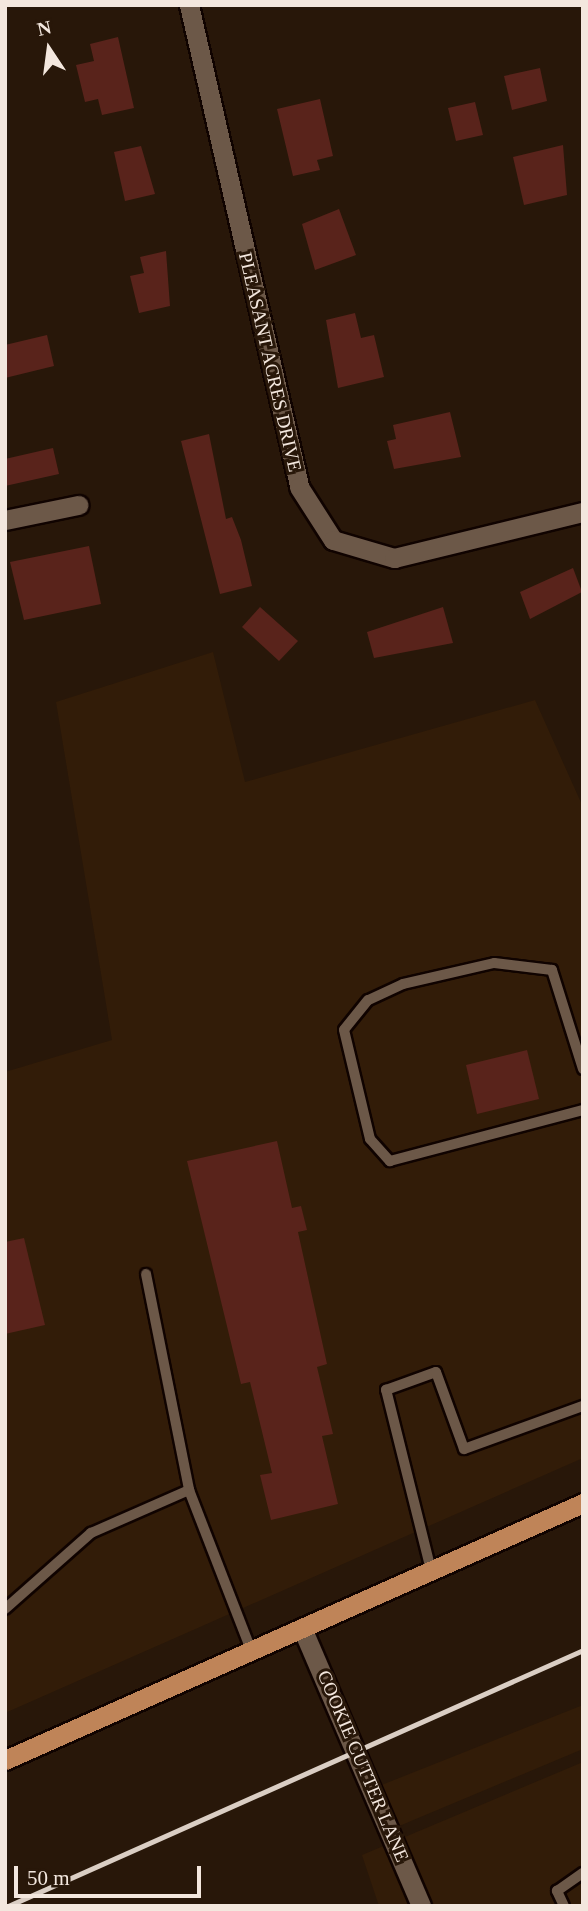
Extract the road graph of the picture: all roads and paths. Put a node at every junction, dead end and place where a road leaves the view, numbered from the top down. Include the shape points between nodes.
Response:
1 (189, 5) edge
2 (78, 505) dead end
3 (583, 512) edge
4 (5, 520) edge
5 (583, 1069) edge
6 (583, 1110) edge
7 (146, 1274) dead end
8 (583, 1406) edge
9 (189, 1490) junction
10 (583, 1503) edge
11 (431, 1570) junction
12 (5, 1609) edge
13 (302, 1628) junction
14 (251, 1650) junction
15 (5, 1760) edge
16 (583, 1873) edge
17 (420, 1905) edge
18 (564, 1906) edge

1 - 3 street, PLEASANT ACRES DRIVE via 299,487 332,540 394,558
2 - 4 street
5 - 6 lane via 552,970 494,963 403,984 368,1000 344,1030 370,1139 390,1161
7 - 9 lane
8 - 11 lane via 464,1449 436,1372 386,1391
9 - 12 lane via 91,1533
9 - 14 lane
10 - 11 main road
11 - 13 main road
13 - 14 main road
13 - 17 street, COOKIE CUTTER LANE
14 - 15 main road
16 - 18 lane via 557,1891

